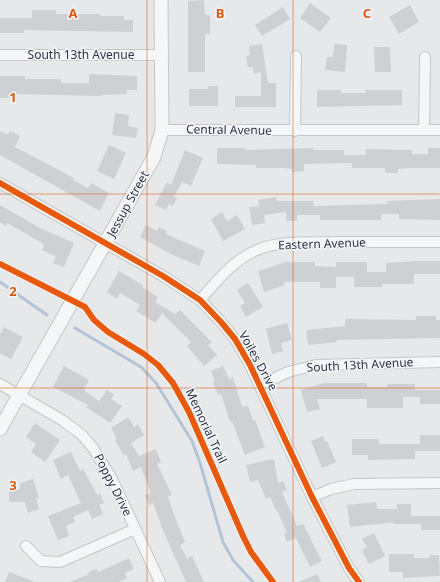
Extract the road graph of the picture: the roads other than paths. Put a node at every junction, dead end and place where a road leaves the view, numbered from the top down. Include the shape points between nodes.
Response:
1 (161, 0) edge
2 (0, 55) edge
3 (161, 55) junction
4 (296, 56) dead end
5 (425, 57) dead end
6 (162, 130) junction
7 (424, 130) junction
8 (440, 130) edge
9 (295, 131) junction
10 (0, 183) edge
11 (440, 242) edge
12 (105, 243) junction
13 (200, 300) junction
14 (440, 362) edge
15 (0, 384) edge
16 (260, 385) junction
17 (20, 395) junction
18 (0, 429) edge
19 (440, 483) edge
20 (312, 497) junction
21 (135, 529) junction
22 (26, 546) dead end
23 (160, 582) edge
24 (358, 582) edge

1 - 3 street, Jessup Street
2 - 3 street, South 13th Avenue
3 - 6 street, Jessup Street
4 - 9 street
5 - 7 street
6 - 9 street, Central Avenue
6 - 12 street, Jessup Street via 154,157
7 - 8 street, Central Avenue
7 - 9 street, Central Avenue
10 - 12 street, Voiles Drive
11 - 13 street, Eastern Avenue via 291,243 270,246 236,262
12 - 13 street, Voiles Drive via 164,276
12 - 17 street, Jessup Street
13 - 16 street, Voiles Drive via 235,339
14 - 16 street, South 13th Avenue via 316,365 288,372
15 - 17 street, Poppy Drive
16 - 20 street, Voiles Drive
17 - 18 street, Jessup Street
17 - 21 street, Poppy Drive via 82,435 112,479
19 - 20 street via 354,484 331,489
20 - 24 street, Voiles Drive
21 - 22 street via 60,562 41,560
21 - 23 street, Poppy Drive

